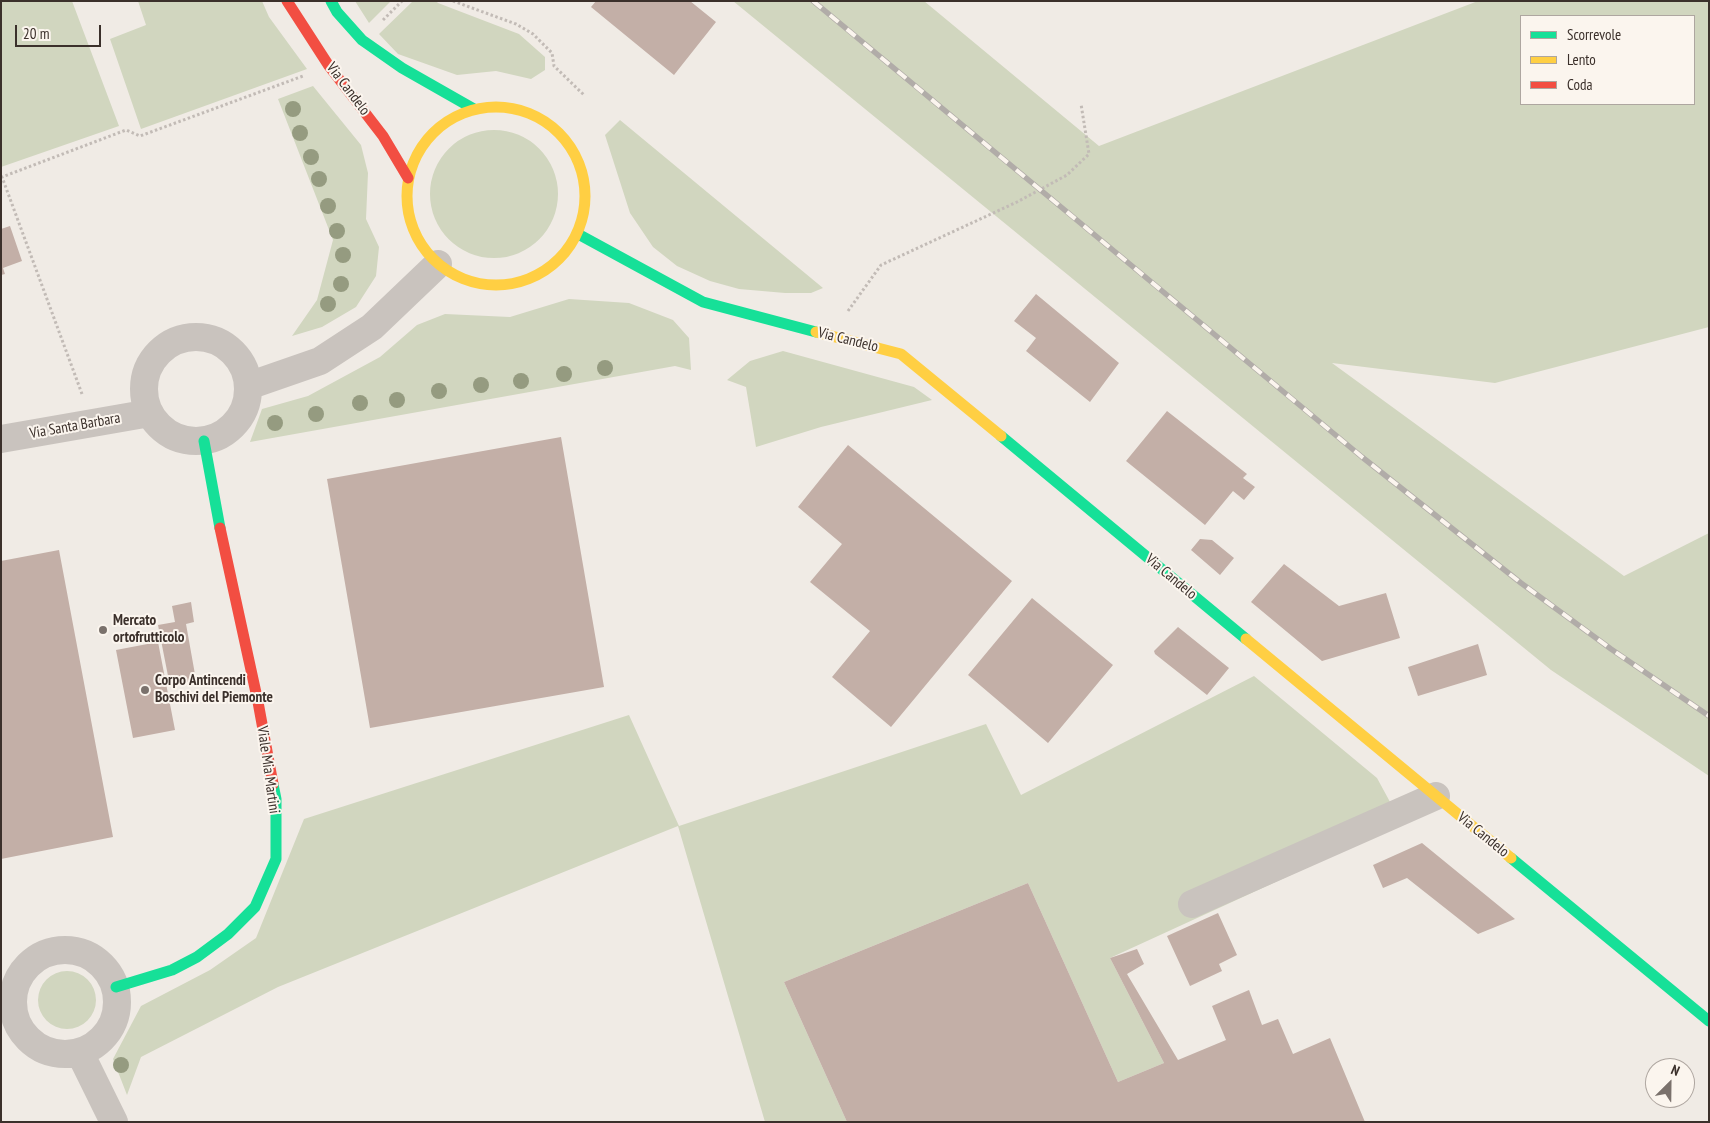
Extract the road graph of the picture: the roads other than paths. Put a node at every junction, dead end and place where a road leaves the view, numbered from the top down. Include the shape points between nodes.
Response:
1 (287, 1) edge
2 (330, 1) edge
3 (474, 109) junction
4 (408, 178) junction
5 (578, 234) junction
6 (438, 264) junction
7 (248, 386) junction
8 (150, 413) junction
9 (1, 439) edge
10 (204, 441) junction
11 (1436, 796) junction
12 (1192, 904) dead end
13 (116, 987) junction
14 (7, 1010) edge
15 (1709, 1021) edge
16 (80, 1053) junction
17 (114, 1122) edge

1 - 4 street, Via Candelo via 329,66 383,136
2 - 3 street via 362,40 402,68
3 - 4 street via 451,118 431,134 417,154
3 - 5 street via 502,106 531,113 555,128 574,150 584,177 586,206
4 - 6 street via 407,202 412,225 422,246
5 - 6 street via 563,257 541,274 515,284 488,285 461,278
5 - 11 street, Via Candelo via 703,302 901,354
6 - 7 street via 372,327 320,362
7 - 8 street via 243,367 232,352 216,341 196,337 177,341 162,350 151,363 145,379
7 - 10 street via 247,401 232,428
8 - 9 street, Via Santa Barbara
8 - 10 street via 159,426 172,435 188,441
10 - 13 street, Viale Mia Martini via 276,799 276,859 255,907 228,934 172,970
11 - 12 street
11 - 15 street, Via Candelo
13 - 14 street via 96,959 63,949 46,953 19,975
13 - 16 street via 118,1004 115,1020 107,1034
14 - 16 street via 29,1040 44,1050
16 - 17 street

